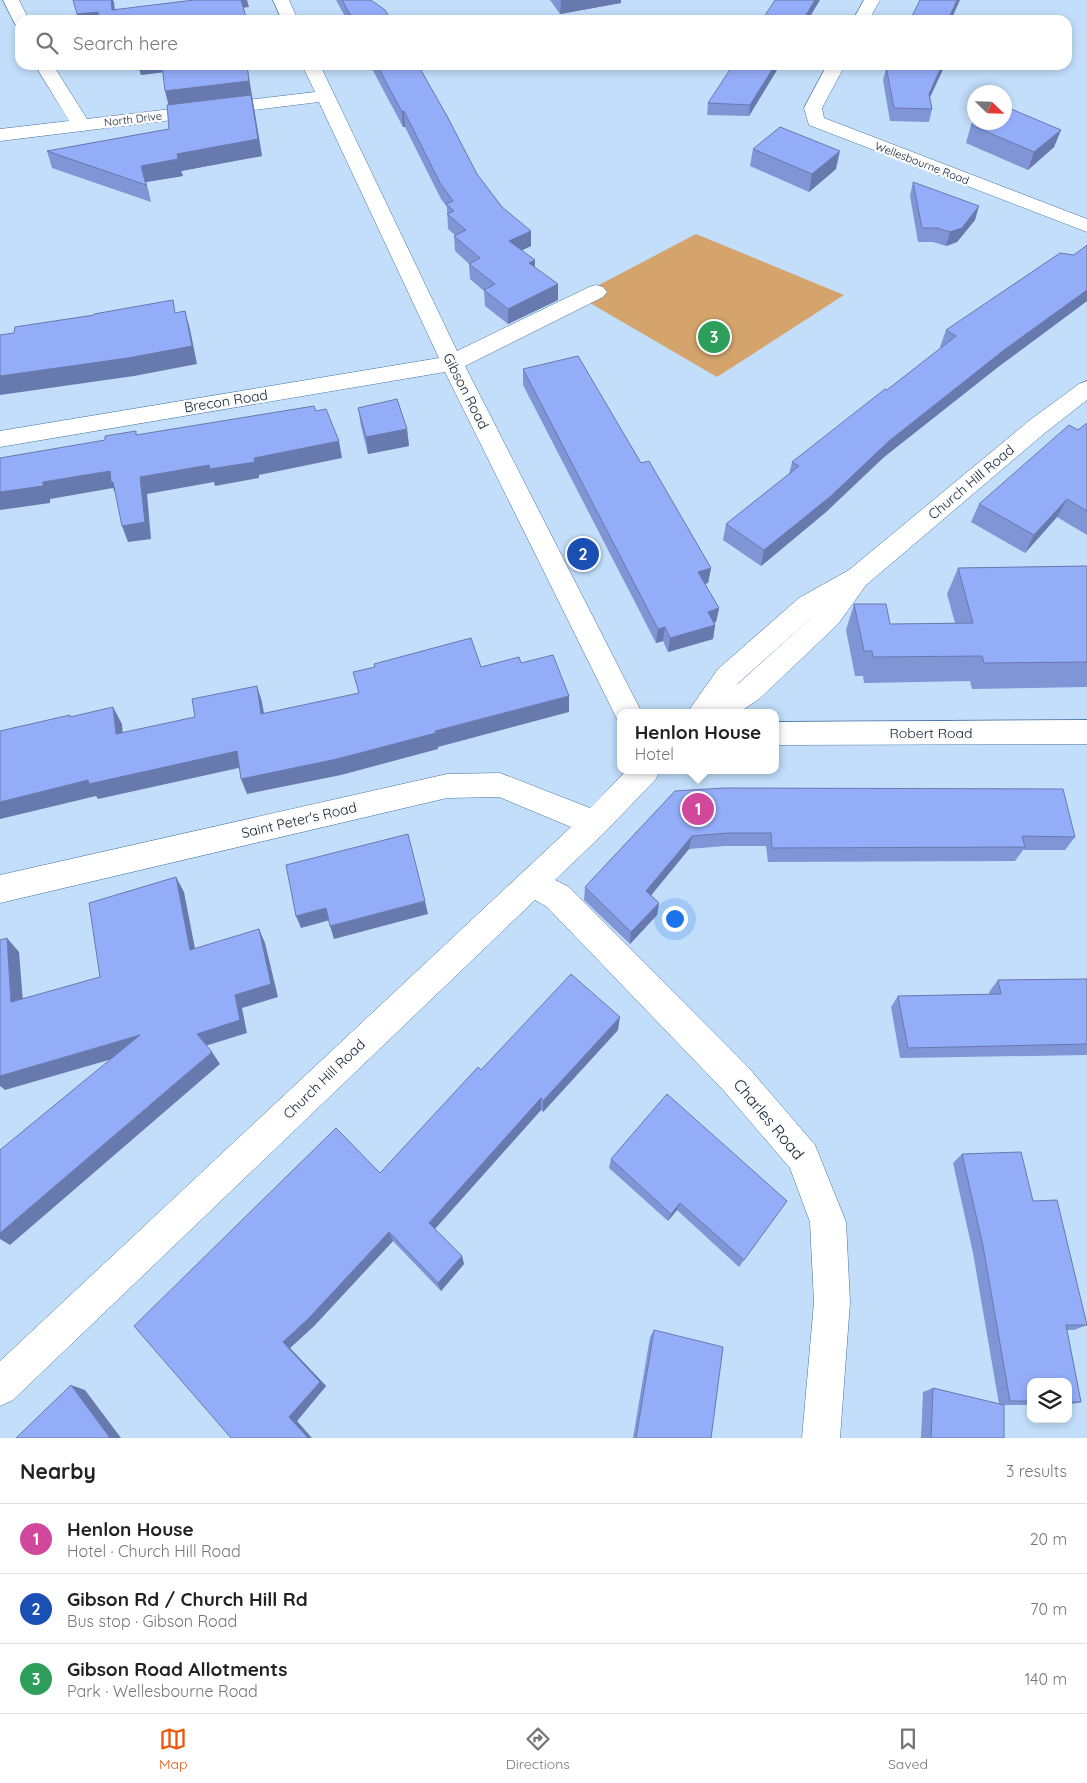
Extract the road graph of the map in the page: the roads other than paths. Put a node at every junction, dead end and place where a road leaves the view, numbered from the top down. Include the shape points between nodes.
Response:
1 (11, 0) edge
2 (281, 0) edge
3 (872, 0) edge
4 (18, 15) edge
5 (288, 15) edge
6 (864, 15) edge
7 (47, 70) edge
8 (313, 70) edge
9 (833, 70) edge
10 (325, 96) junction
11 (81, 125) junction
12 (0, 135) edge
13 (1087, 226) edge
14 (596, 292) dead end
15 (452, 363) junction
16 (1087, 389) edge
17 (0, 439) edge
18 (858, 577) junction
19 (626, 709) edge
20 (704, 709) edge
21 (722, 709) edge
22 (779, 734) edge
23 (1084, 740) edge
24 (642, 774) edge
25 (596, 823) junction
26 (531, 882) junction
27 (0, 889) edge
28 (0, 1387) edge
29 (821, 1438) edge

1 - 4 street
2 - 5 street
3 - 6 street
7 - 11 street
8 - 10 street, Gibson Road
9 - 13 street, Wellesbourne Road via 813,108 816,121
10 - 11 street, North Drive
10 - 15 street, Gibson Road
11 - 12 street, North Drive
14 - 15 street, Brecon Road
15 - 17 street, Brecon Road
15 - 19 street, Gibson Road
16 - 18 street, Church Hill Road
18 - 20 street, Church Hill Road via 808,605 727,677
18 - 21 street, Church Hill Road via 829,617 748,691
22 - 23 street, Robert Road
24 - 25 street, Church Hill Road
25 - 26 street, Church Hill Road
25 - 27 street, Saint Peter's Road via 500,785 447,786
26 - 28 street, Church Hill Road
26 - 29 street, Charles Road via 558,897 639,978 736,1079 803,1157 828,1222 832,1302

